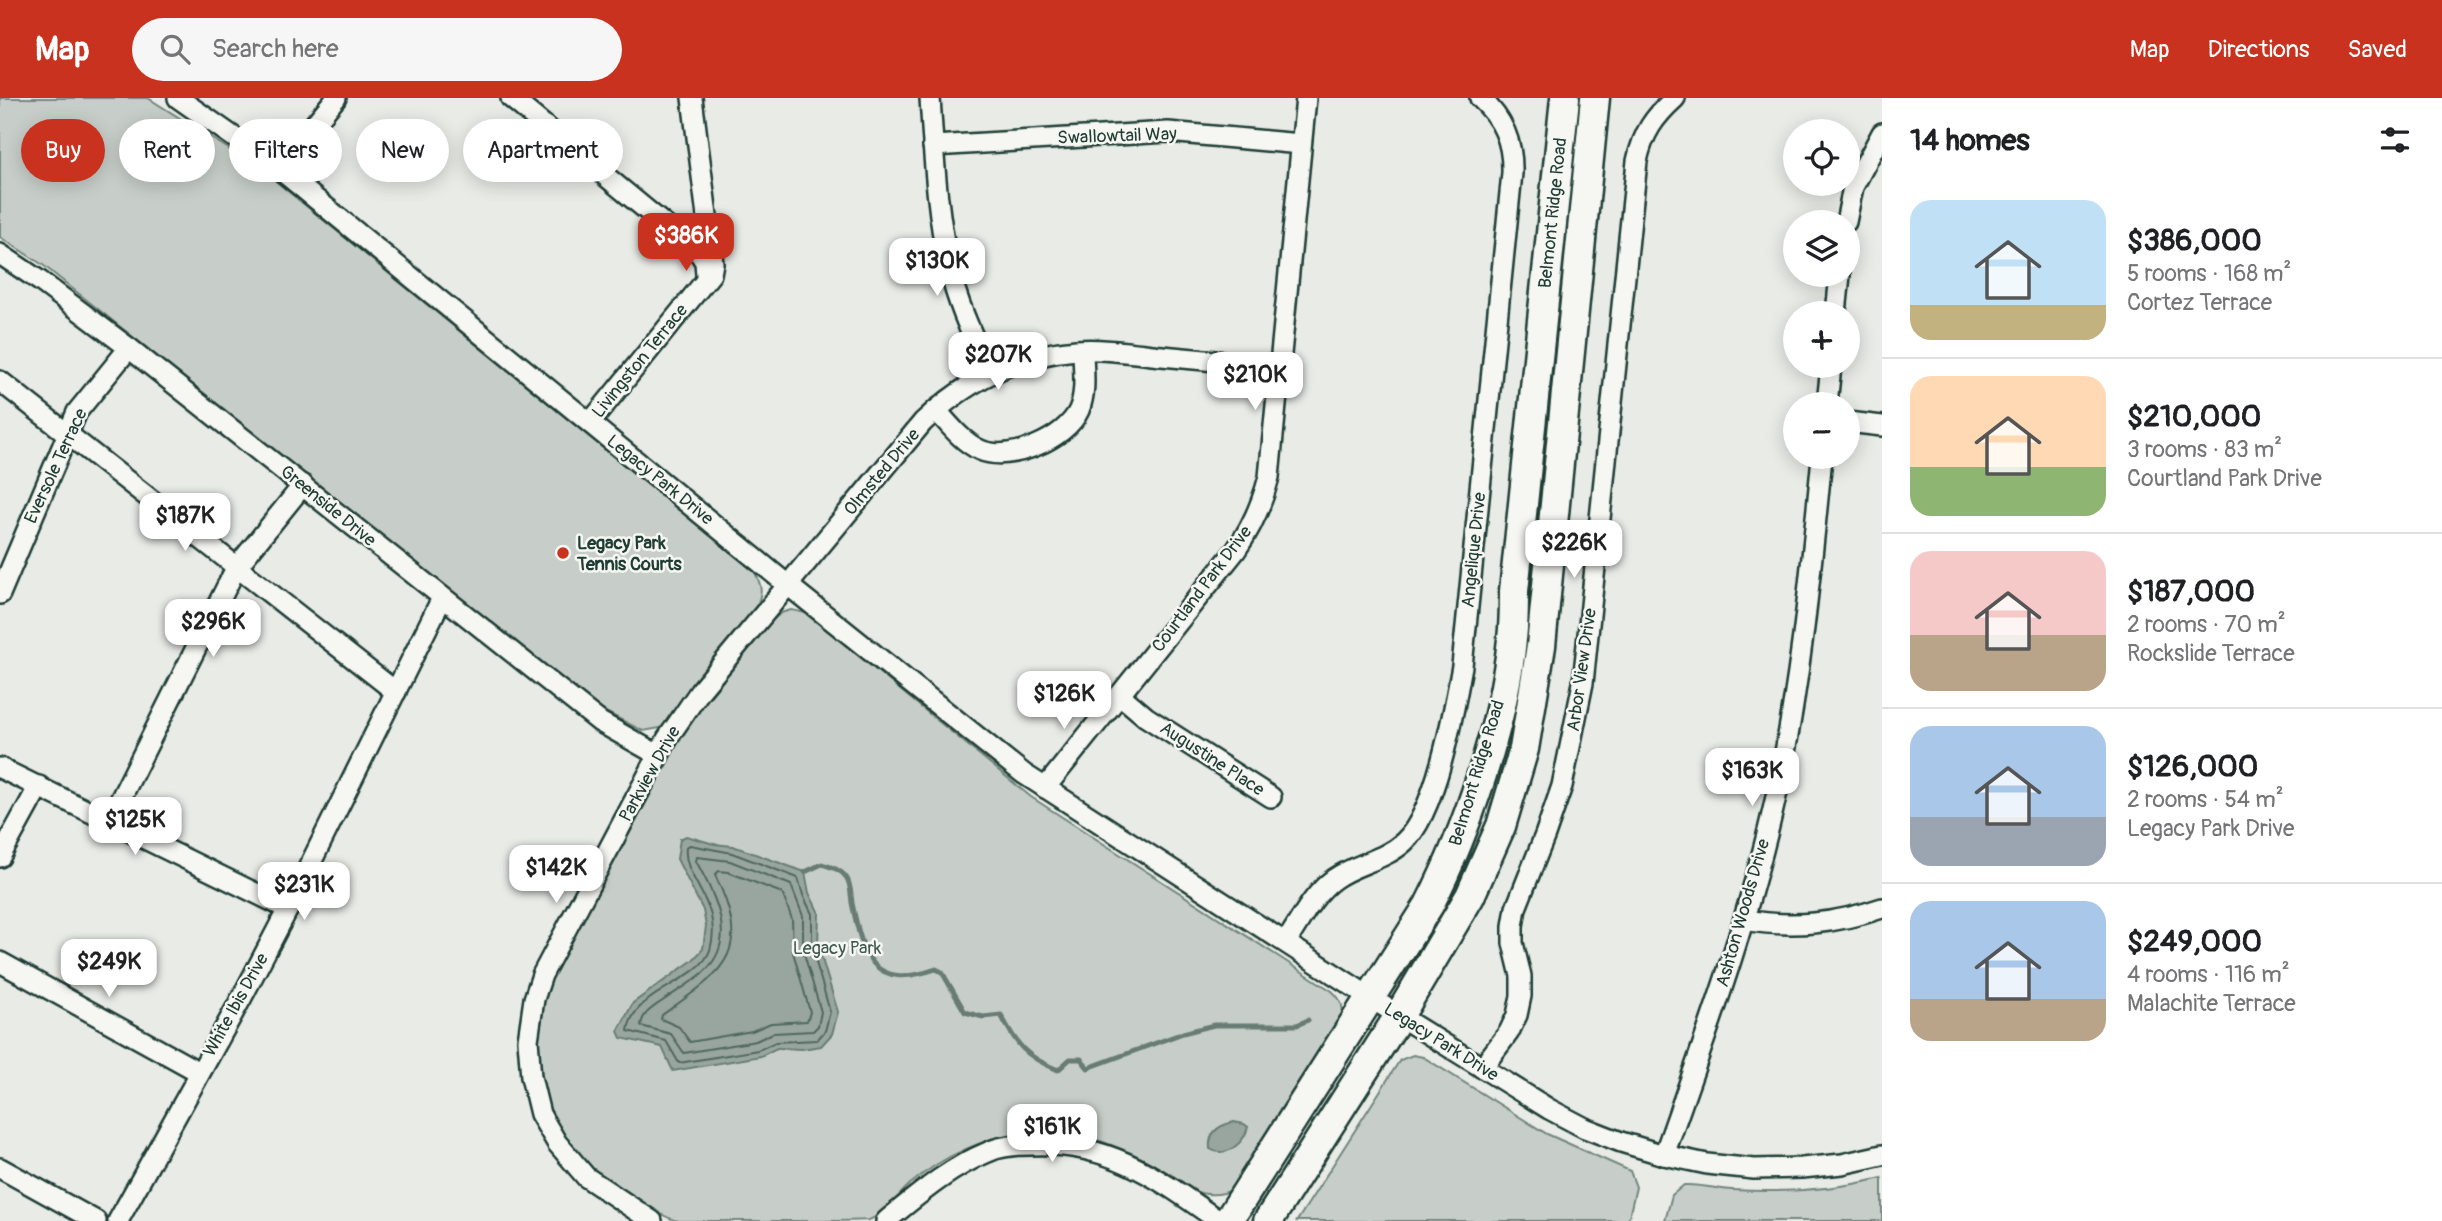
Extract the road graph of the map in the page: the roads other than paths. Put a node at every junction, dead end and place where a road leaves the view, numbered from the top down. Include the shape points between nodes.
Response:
1 (178, 98) edge
2 (336, 98) edge
3 (692, 98) edge
4 (930, 98) edge
5 (1306, 98) edge
6 (1480, 98) edge
7 (1565, 98) edge
8 (1595, 98) edge
9 (1675, 98) edge
10 (519, 101) edge
11 (319, 119) edge
12 (1882, 133) edge
13 (229, 134) edge
14 (1301, 144) junction
15 (933, 146) junction
16 (295, 182) edge
17 (1848, 210) edge
18 (0, 254) edge
19 (704, 282) junction
20 (129, 348) junction
21 (1083, 350) junction
22 (1280, 367) junction
23 (990, 373) junction
24 (0, 381) edge
25 (936, 410) junction
26 (590, 423) junction
27 (1860, 423) edge
28 (1882, 426) edge
29 (68, 433) junction
30 (1821, 469) edge
31 (303, 485) junction
32 (236, 568) junction
33 (789, 586) junction
34 (0, 594) edge
35 (442, 598) junction
36 (396, 692) junction
37 (1117, 697) junction
38 (658, 755) junction
39 (0, 768) edge
40 (38, 786) junction
41 (1045, 788) junction
42 (1272, 797) dead end
43 (109, 822) junction
44 (0, 857) edge
45 (1882, 908) edge
46 (288, 909) junction
47 (1744, 920) junction
48 (1286, 942) junction
49 (0, 962) edge
50 (1371, 999) junction
51 (1399, 1016) junction
52 (1482, 1068) junction
53 (199, 1072) junction
54 (1664, 1155) junction
55 (1882, 1155) edge
56 (0, 1168) edge
57 (639, 1218) edge
58 (96, 1221) edge
59 (118, 1221) edge
60 (886, 1221) edge
61 (1219, 1221) edge
62 (1228, 1221) edge
63 (1268, 1221) edge

1 - 13 street, Legacy Park Drive
2 - 11 street
3 - 19 street, Livingston Terrace via 713,263
4 - 15 street
5 - 14 street, Courtland Park Drive
6 - 48 street, Angelique Drive via 1503,124 1512,173 1454,710 1417,827 1388,855 1333,879 1318,893
7 - 50 main road, Belmont Ridge Road via 1505,682 1473,797 1445,871
8 - 51 main road, Belmont Ridge Road via 1550,573 1524,749 1501,826 1471,896
9 - 52 street, Arbor View Drive via 1648,126 1636,161 1583,683 1562,786 1516,908 1513,943 1521,976 1517,1015
10 - 19 street via 700,254 705,262
12 - 17 street via 1853,187
14 - 15 street, Swallowtail Way via 1168,132
14 - 22 street, Courtland Park Drive
15 - 23 street via 952,279
16 - 26 street, Legacy Park Drive
18 - 20 street, Greenside Drive
19 - 26 street, Livingston Terrace
20 - 29 street, Eversole Terrace via 77,412
20 - 31 street, Greenside Drive
21 - 22 street, Olmsted Drive
21 - 23 street, Olmsted Drive via 1047,354
21 - 25 street via 1084,393 1079,410 1056,436 1023,450 996,454 981,450 966,442
22 - 37 street, Courtland Park Drive via 1269,477 1251,527
23 - 25 street, Olmsted Drive
24 - 29 street
25 - 33 street, Olmsted Drive
26 - 33 street, Legacy Park Drive
27 - 28 street
29 - 32 street
29 - 34 street, Eversole Terrace
30 - 47 street, Ashton Woods Drive via 1794,704 1777,793
31 - 32 street
31 - 35 street, Greenside Drive
32 - 36 street
32 - 43 street
33 - 38 street, Parkview Drive via 700,691
33 - 41 street, Legacy Park Drive
35 - 36 street, White Ibis Drive
35 - 38 street, Greenside Drive via 600,722
36 - 46 street, White Ibis Drive
37 - 41 street
37 - 42 street, Augustine Place
38 - 57 street, Parkview Drive via 542,975 528,1040 540,1114 556,1143 586,1177
39 - 40 street
40 - 43 street
40 - 44 street
41 - 48 street, Legacy Park Drive
43 - 46 street
45 - 47 street via 1825,924 1793,926
46 - 53 street, White Ibis Drive
47 - 54 street, Ashton Woods Drive
48 - 50 street, Legacy Park Drive
49 - 53 street
50 - 51 street, Legacy Park Drive
50 - 62 main road, Belmont Ridge Road
51 - 52 street, Legacy Park Drive
51 - 63 main road, Belmont Ridge Road
52 - 54 street, Legacy Park Drive via 1585,1128
53 - 59 street, White Ibis Drive
54 - 55 street, Legacy Park Drive via 1754,1169 1842,1164
56 - 58 street
60 - 61 street via 937,1180 990,1150 1054,1143 1099,1151 1148,1173

